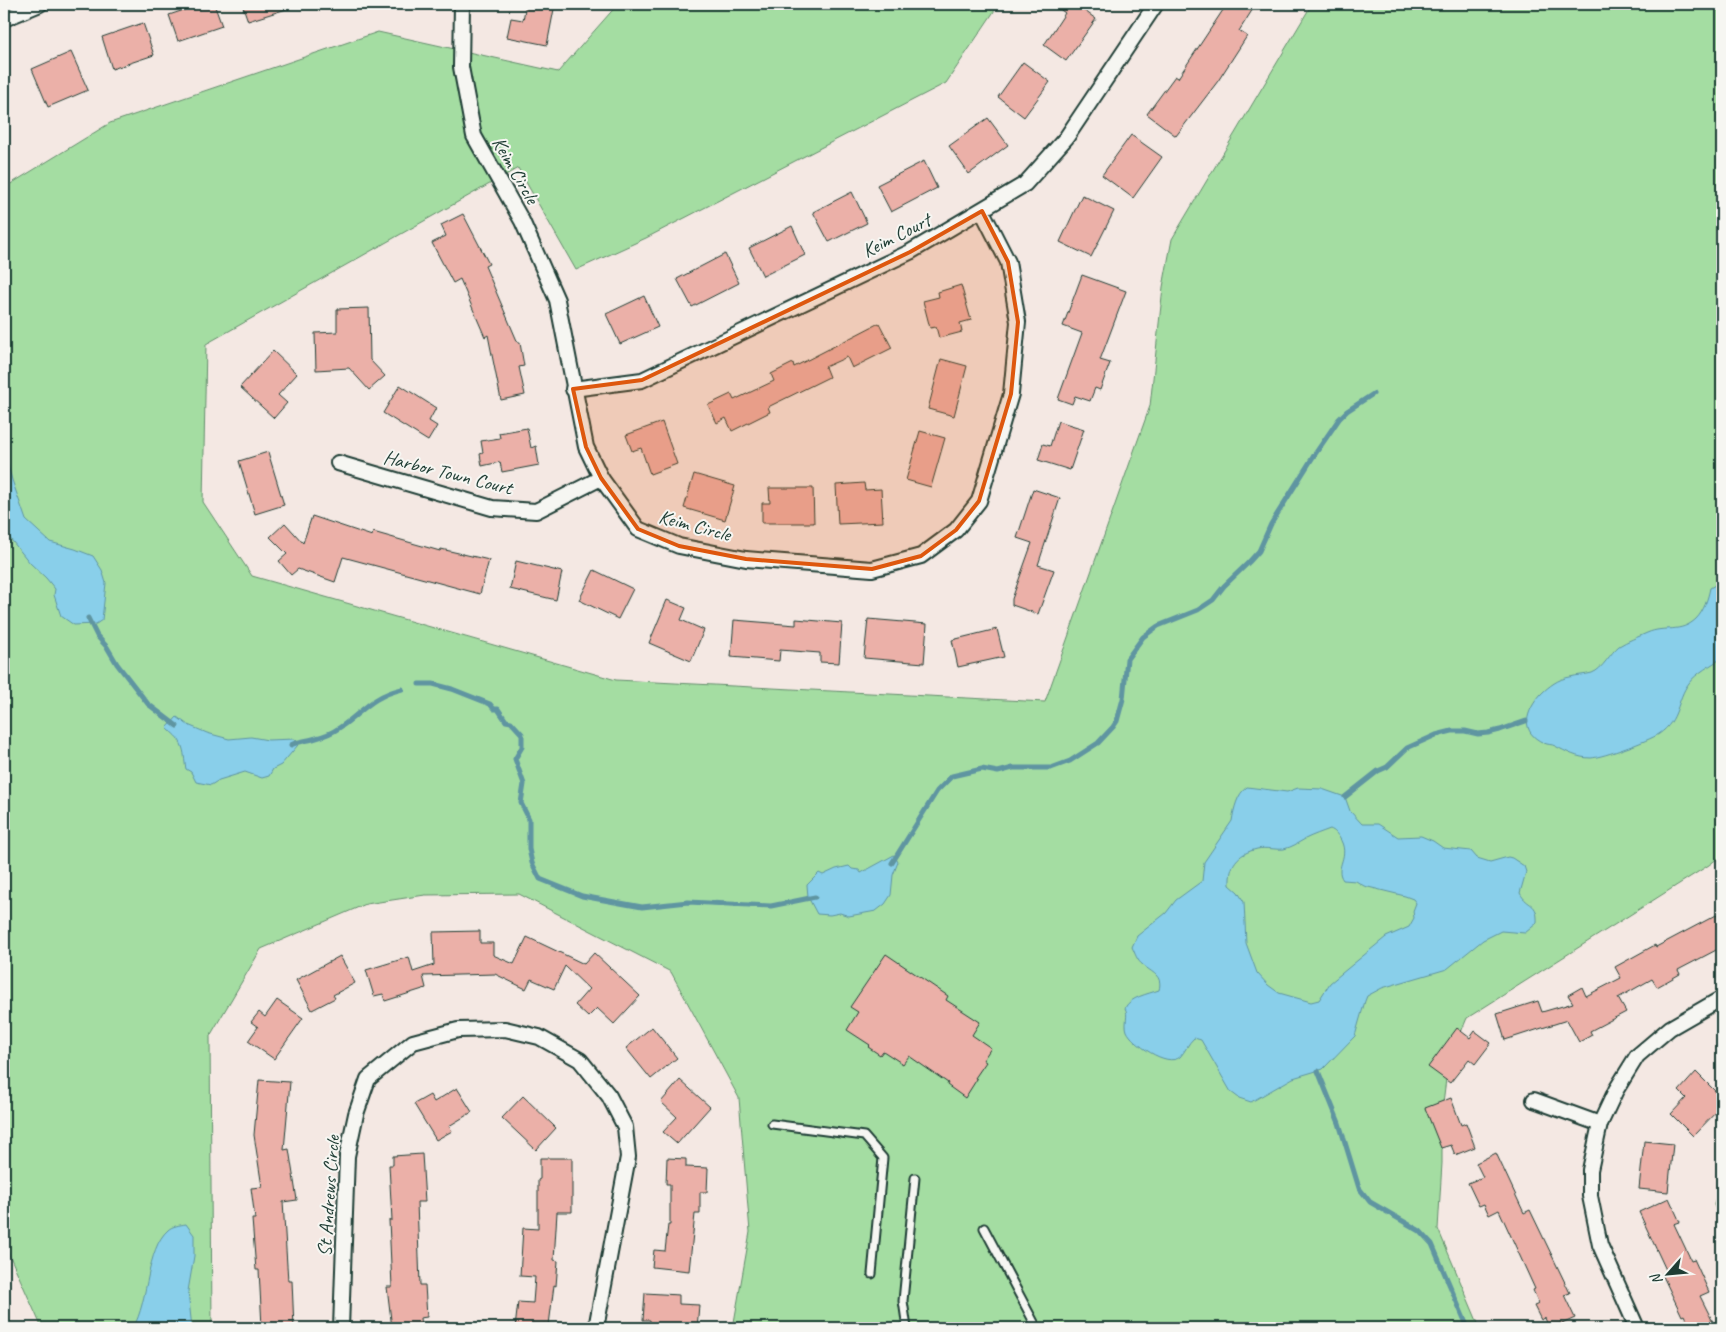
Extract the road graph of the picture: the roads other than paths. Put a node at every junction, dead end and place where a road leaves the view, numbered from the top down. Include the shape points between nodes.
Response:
1 (40, 4) edge
2 (462, 4) edge
3 (1156, 4) edge
4 (4, 19) edge
5 (982, 210) junction
6 (573, 389) junction
7 (338, 463) dead end
8 (601, 478) junction
9 (1722, 998) edge
10 (1534, 1100) dead end
11 (772, 1124) dead end
12 (1600, 1124) junction
13 (915, 1178) dead end
14 (984, 1228) dead end
15 (872, 1274) dead end
16 (341, 1328) edge
17 (596, 1328) edge
18 (906, 1328) edge
19 (1037, 1328) edge
20 (1636, 1328) edge

1 - 4 street
2 - 6 street, Keim Circle via 461,67 474,136 522,221 557,300
3 - 5 street, Keim Court via 1066,138 1025,184
5 - 6 street, Keim Court via 910,252 642,380
5 - 8 street, Keim Circle via 1008,262 1018,322 1011,394 979,501 956,530 921,556 872,569 746,559 679,546 638,529
6 - 8 street, Keim Circle via 586,447
7 - 8 street, Harbor Town Court via 492,508 536,511
9 - 12 street via 1670,1028 1637,1056
10 - 12 street
11 - 15 lane via 864,1136 883,1158
12 - 20 street via 1590,1170 1590,1196 1600,1246
13 - 18 lane via 903,1301
14 - 19 lane
16 - 17 street, St Andrews Circle via 347,1156 368,1079 413,1042 458,1030 505,1029 540,1037 580,1060 609,1096 625,1127 628,1157

